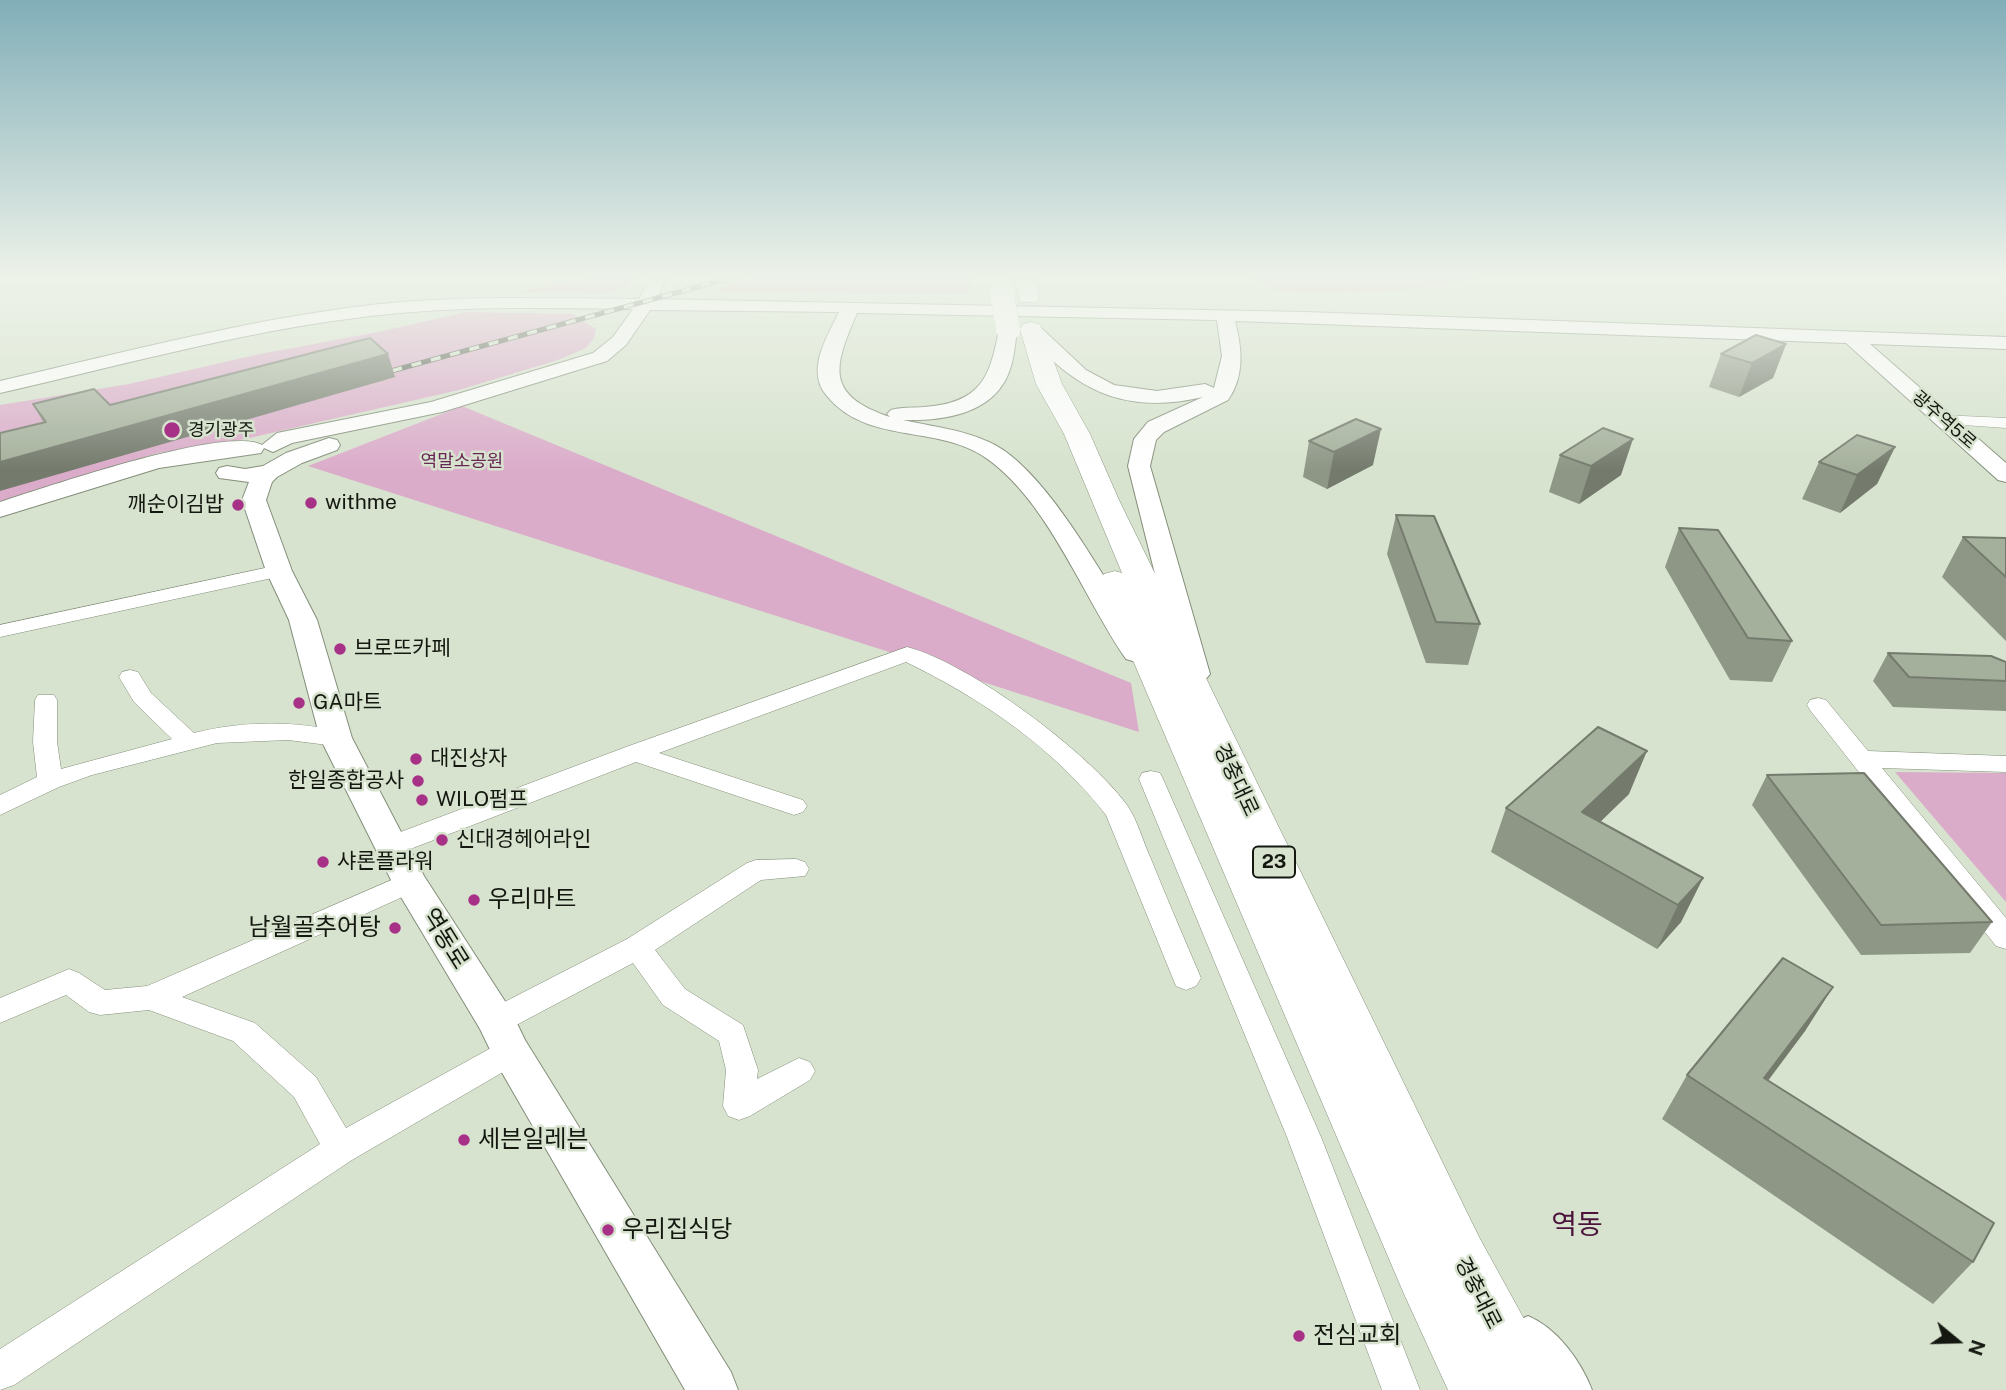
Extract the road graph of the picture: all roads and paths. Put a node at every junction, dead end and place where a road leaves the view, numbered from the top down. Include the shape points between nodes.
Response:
1 (208, 340) edge
2 (622, 340) edge
3 (837, 340) edge
4 (1007, 340) edge
5 (1032, 340) edge
6 (1050, 340) edge
7 (1231, 340) edge
8 (1854, 340) edge
9 (1925, 340) edge
10 (2006, 343) edge
11 (82, 367) junction
12 (0, 380) edge
13 (1228, 380) junction
14 (0, 387) edge
15 (845, 402) junction
16 (435, 408) junction
17 (1941, 420) junction
18 (2006, 423) edge
19 (263, 447) junction
20 (187, 454) junction
21 (293, 458) junction
22 (2006, 475) edge
23 (244, 476) junction
24 (0, 510) edge
25 (279, 571) junction
26 (0, 631) edge
27 (130, 677) dead end
28 (46, 700) dead end
29 (1818, 705) dead end
30 (1191, 718) junction
31 (336, 738) junction
32 (189, 742) junction
33 (635, 753) junction
34 (1863, 760) junction
35 (2006, 764) edge
36 (1151, 779) dead end
37 (50, 781) junction
38 (0, 806) edge
39 (794, 806) dead end
40 (391, 846) junction
41 (796, 869) dead end
42 (410, 882) junction
43 (2006, 938) edge
44 (637, 947) junction
45 (1186, 978) dead end
46 (150, 998) junction
47 (0, 1011) edge
48 (504, 1037) junction
49 (799, 1071) dead end
50 (340, 1149) junction
51 (1459, 1257) junction
52 (0, 1371) edge
53 (713, 1390) edge
54 (1401, 1390) edge
55 (1480, 1390) edge
56 (1529, 1390) edge
57 (1567, 1390) edge

1 - 11 street
2 - 16 street via 600,357
3 - 15 street via 827,364 828,377 832,390
4 - 15 street via 994,384 967,403 918,415 888,414
5 - 30 main road, 경충대로 / 23 via 1049,384 1077,434
6 - 13 street via 1080,375 1115,391 1160,398 1205,390
7 - 13 street via 1233,368
8 - 17 street, 광주역5로
9 - 10 street
11 - 12 street
11 - 14 street
13 - 30 street via 1221,396 1156,426 1145,439 1139,466
15 - 30 street via 853,412 871,419 963,439 1006,461 1022,476
16 - 19 street via 285,438
16 - 21 street
17 - 18 street
17 - 22 street, 광주역5로
19 - 20 street
19 - 21 street via 291,449
19 - 23 street via 233,456
20 - 23 street
20 - 24 street
21 - 23 street
23 - 25 street, 역동로
25 - 26 street
25 - 31 street, 역동로 via 303,620
27 - 32 street via 142,697
28 - 37 street
29 - 34 street
30 - 51 main road, 경충대로 / 23
30 - 55 main road, 경충대로 / 23 via 1419,1262
31 - 32 street via 288,732 217,735
31 - 40 street, 역동로
32 - 37 street
33 - 39 street
33 - 40 street
33 - 45 street via 907,654 947,672 1015,717 1105,794 1118,812
34 - 35 street
34 - 43 street
36 - 54 street via 1304,1137
37 - 38 street
40 - 42 street, 역동로
41 - 44 street via 756,870
42 - 46 street
42 - 48 street, 역동로
44 - 48 street
44 - 49 street via 674,997 732,1034 742,1070 739,1106
46 - 47 street via 100,1003 69,981
46 - 50 street via 244,1032 305,1087
48 - 50 street
48 - 53 street, 역동로
50 - 52 street
51 - 56 main road, 경충대로 / 23
51 - 57 street

